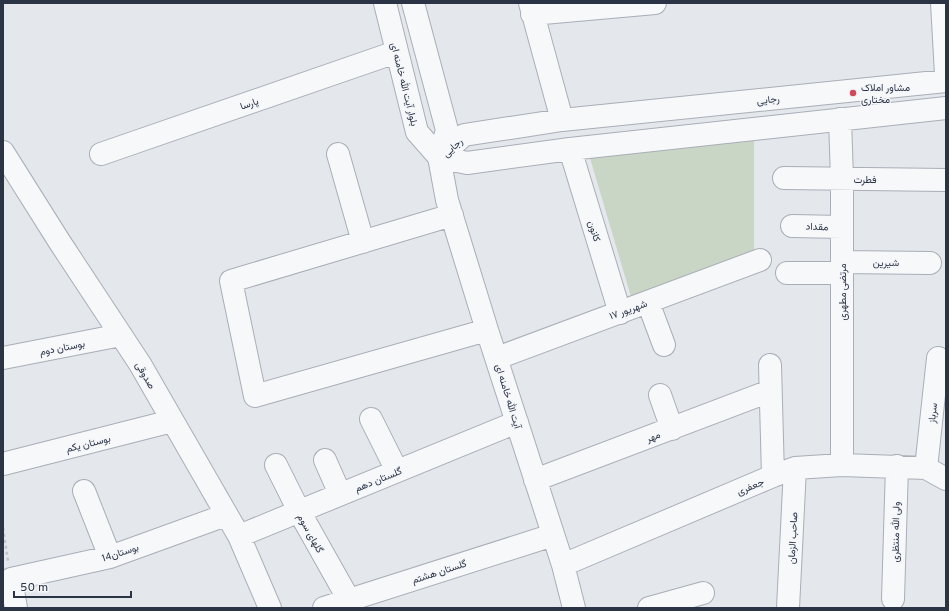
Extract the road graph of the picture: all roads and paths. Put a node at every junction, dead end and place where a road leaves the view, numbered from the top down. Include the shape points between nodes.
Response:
1 (385, 3) edge
2 (413, 3) edge
3 (656, 3) edge
4 (942, 3) edge
5 (531, 9) edge
6 (396, 52) junction
7 (946, 75) edge
8 (946, 81) edge
9 (946, 108) edge
10 (840, 119) junction
11 (562, 120) junction
12 (570, 149) junction
13 (3, 152) edge
14 (101, 154) dead end
15 (338, 154) dead end
16 (439, 157) junction
17 (784, 178) dead end
18 (842, 179) junction
19 (946, 180) edge
20 (445, 184) joint
21 (452, 215) junction
22 (792, 226) dead end
23 (842, 227) junction
24 (363, 242) junction
25 (760, 260) dead end
26 (930, 263) dead end
27 (842, 267) junction
28 (787, 273) dead end
29 (648, 302) junction
30 (620, 313) junction
31 (487, 330) junction
32 (121, 335) junction
33 (664, 345) dead end
34 (3, 358) edge
35 (497, 358) junction
36 (938, 358) dead end
37 (770, 365) dead end
38 (770, 391) junction
39 (660, 395) dead end
40 (371, 419) dead end
41 (172, 421) junction
42 (517, 422) junction
43 (672, 429) junction
44 (325, 460) dead end
45 (3, 464) edge
46 (276, 465) dead end
47 (842, 465) junction
48 (897, 466) junction
49 (795, 468) junction
50 (926, 468) junction
51 (397, 471) junction
52 (773, 476) junction
53 (946, 479) edge
54 (535, 480) junction
55 (84, 491) dead end
56 (340, 494) junction
57 (299, 511) junction
58 (226, 515) junction
59 (3, 528) edge
60 (553, 534) junction
61 (239, 536) junction
62 (110, 557) junction
63 (563, 565) junction
64 (11, 579) junction
65 (703, 593) dead end
66 (893, 599) dead end
67 (349, 600) junction
68 (379, 600) edge
69 (16, 608) edge
70 (270, 608) edge
71 (324, 608) edge
72 (574, 608) edge
73 (649, 608) edge
74 (788, 608) edge

1 - 6 street, بلوار آیت الله خامنه ای
2 - 16 street, بلوار آیت الله خامنه ای via 447,130
3 - 5 street
4 - 7 street
5 - 11 street
6 - 14 street, پارسا
6 - 16 street, بلوار آیت الله خامنه ای via 417,132
8 - 11 street, رجایی
9 - 10 street, رجایی
10 - 12 street, رجایی
10 - 18 street, مرتضی مطهری
11 - 16 street, رجایی via 464,135
12 - 16 street, رجایی via 467,163
12 - 30 street, کانون
13 - 32 street, صدوقی
15 - 24 street
16 - 20 street, بلوار آیت الله خامنه ای
17 - 18 street, فطرت
18 - 19 street, فطرت
18 - 23 street, مرتضی مطهری
20 - 21 street, آیت الله خامنه ای
21 - 24 street
21 - 31 street, آیت الله خامنه ای
22 - 23 street, مقداد
23 - 27 street, مرتضی مطهری
24 - 31 street via 231,282 255,396
25 - 29 street, ۱۷ شهریور
26 - 27 street, شیرین
27 - 28 street, شیرین
27 - 47 street, مرتضی مطهری
29 - 30 street, ۱۷ شهریور
29 - 33 street
30 - 35 street, ۱۷ شهریور
31 - 35 street, آیت الله خامنه ای
32 - 34 street, بوستان دوم
32 - 41 street, صدوقی
35 - 42 street, آیت الله خامنه ای
36 - 50 street, سرباز
37 - 38 street
38 - 43 street, مهر
38 - 52 street
39 - 43 street
40 - 51 street
41 - 45 street, بوستان یکم
41 - 58 street, صدوقی
42 - 51 street, گلستان دهم
42 - 54 street, آیت الله خامنه ای
43 - 54 street, مهر
44 - 56 street
46 - 57 street, گلهای سوم
47 - 48 street, جعفری
47 - 49 street, جعفری
48 - 50 street, جعفری
48 - 66 street, ولی الله منتظری
49 - 52 street, جعفری
49 - 74 street, صاحب الزمان
50 - 53 street, جعفری
51 - 56 street, گلستان دهم
52 - 63 street, جعفری
54 - 60 street, آیت الله خامنه ای
55 - 62 street
56 - 57 street, گلستان دهم
57 - 61 street, گلستان دهم
57 - 67 street, گلهای سوم
58 - 61 street, صدوقی
58 - 62 street, بوستان14
59 - 64 path
60 - 63 street, آیت الله خامنه ای
60 - 68 street, گلستان هشتم
61 - 70 street, صدوقی
62 - 64 street, بوستان14
63 - 72 street, آیت الله خامنه ای
64 - 69 street
65 - 73 street
67 - 68 street, گلستان هشتم
67 - 71 street, گلستان هشتم

